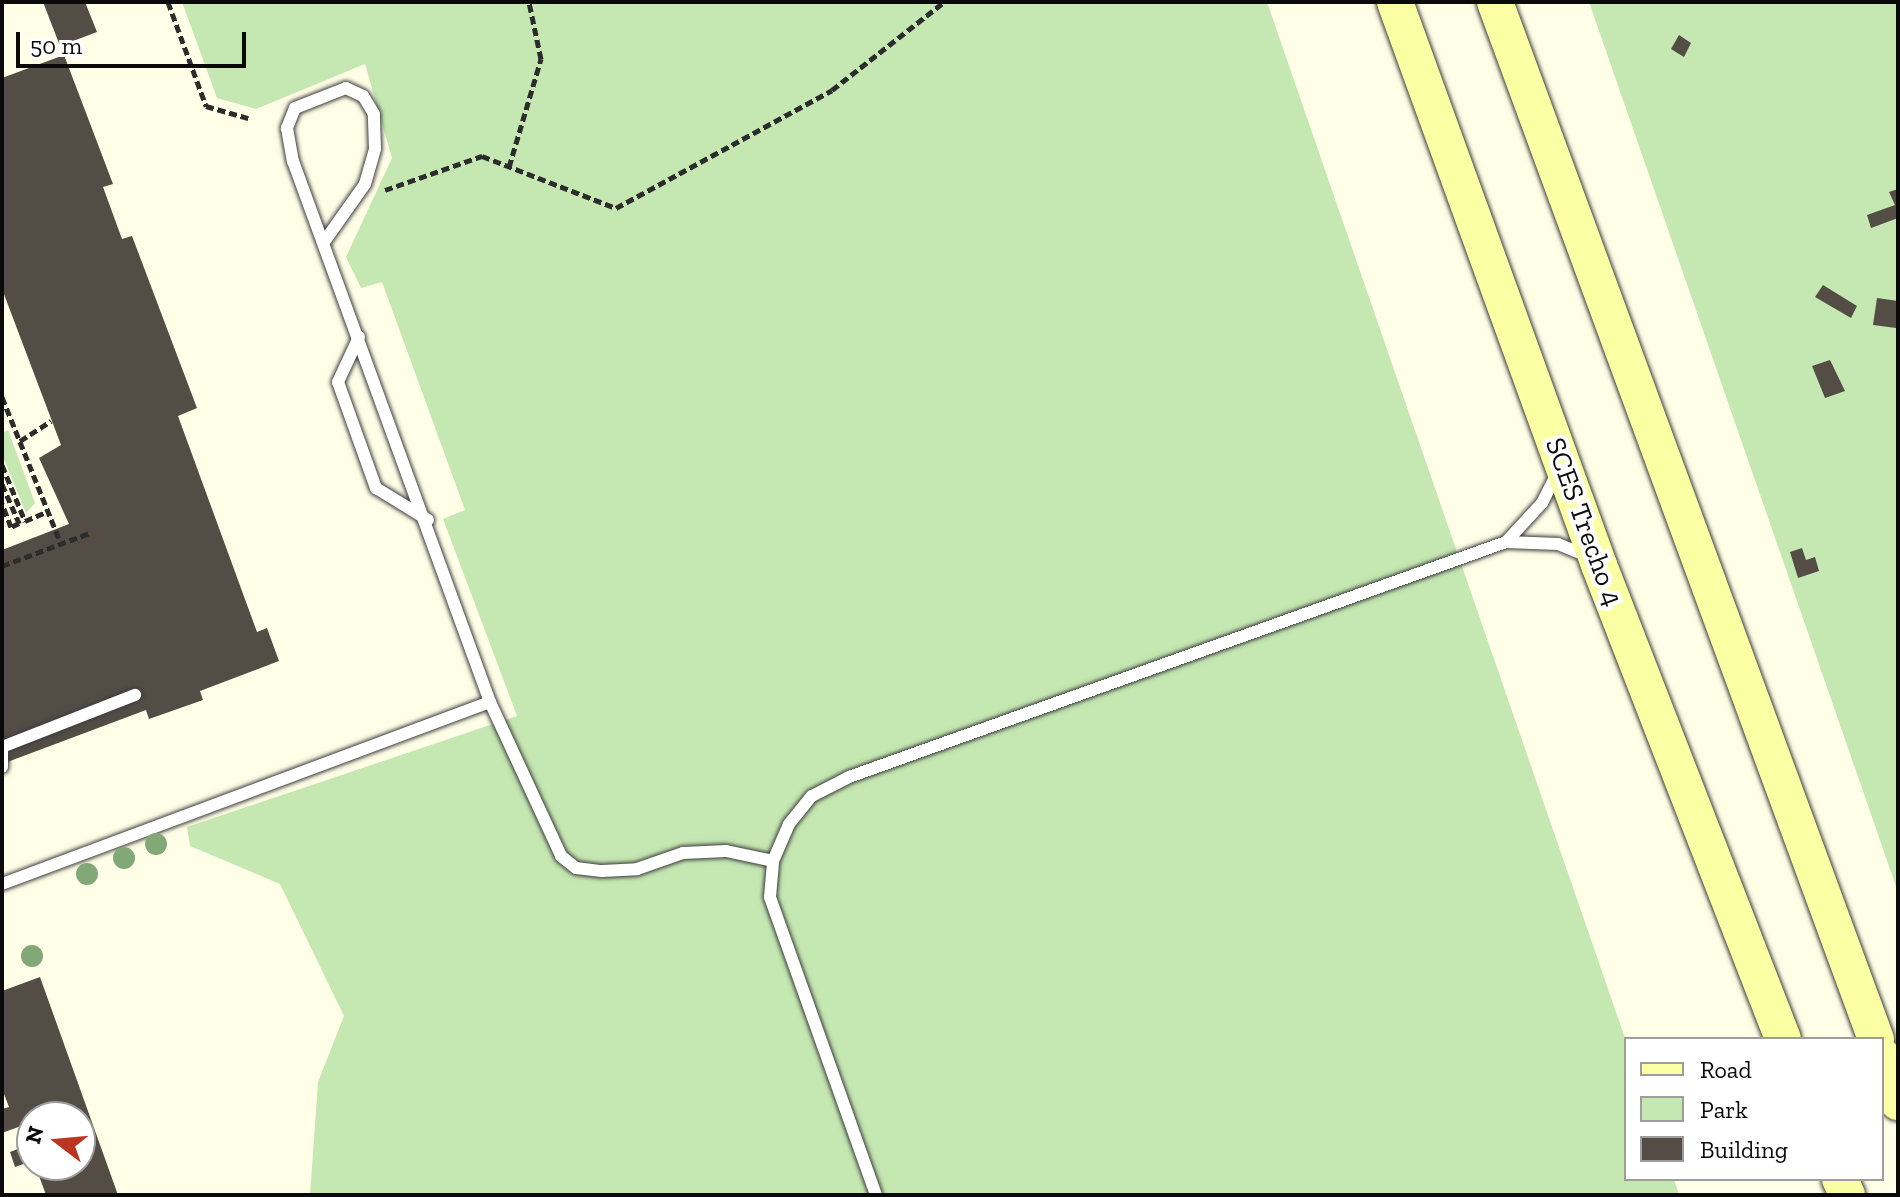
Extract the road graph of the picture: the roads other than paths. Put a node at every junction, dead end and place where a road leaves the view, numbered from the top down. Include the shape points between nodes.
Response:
1 (1495, 2) edge
2 (1403, 9) edge
3 (324, 242) junction
4 (359, 337) junction
5 (1560, 458) junction
6 (428, 520) junction
7 (1506, 542) junction
8 (1599, 565) junction
9 (135, 695) dead end
10 (490, 702) junction
11 (2, 749) edge
12 (2, 767) edge
13 (773, 861) junction
14 (2, 884) edge
15 (1867, 1032) edge
16 (1782, 1037) edge
17 (1884, 1062) edge
18 (1898, 1102) edge
19 (876, 1195) edge

1 - 15 main road
2 - 5 main road, SCES Trecho 4
3 - 3 lane via 293,161 287,128 295,108 346,88 363,96 374,114 375,149 365,184 338,230
3 - 4 lane
4 - 6 lane
4 - 6 lane via 338,382 376,488
5 - 7 lane via 1542,503
5 - 8 main road, SCES Trecho 4
6 - 10 lane
7 - 8 lane via 1558,544
7 - 13 lane via 849,777 812,796 789,824
8 - 16 main road, SCES Trecho 4
9 - 11 lane
10 - 13 lane via 549,839 576,868 637,869 683,853 726,851
10 - 14 lane
11 - 12 lane
13 - 19 lane via 770,897 782,940
17 - 18 main road

